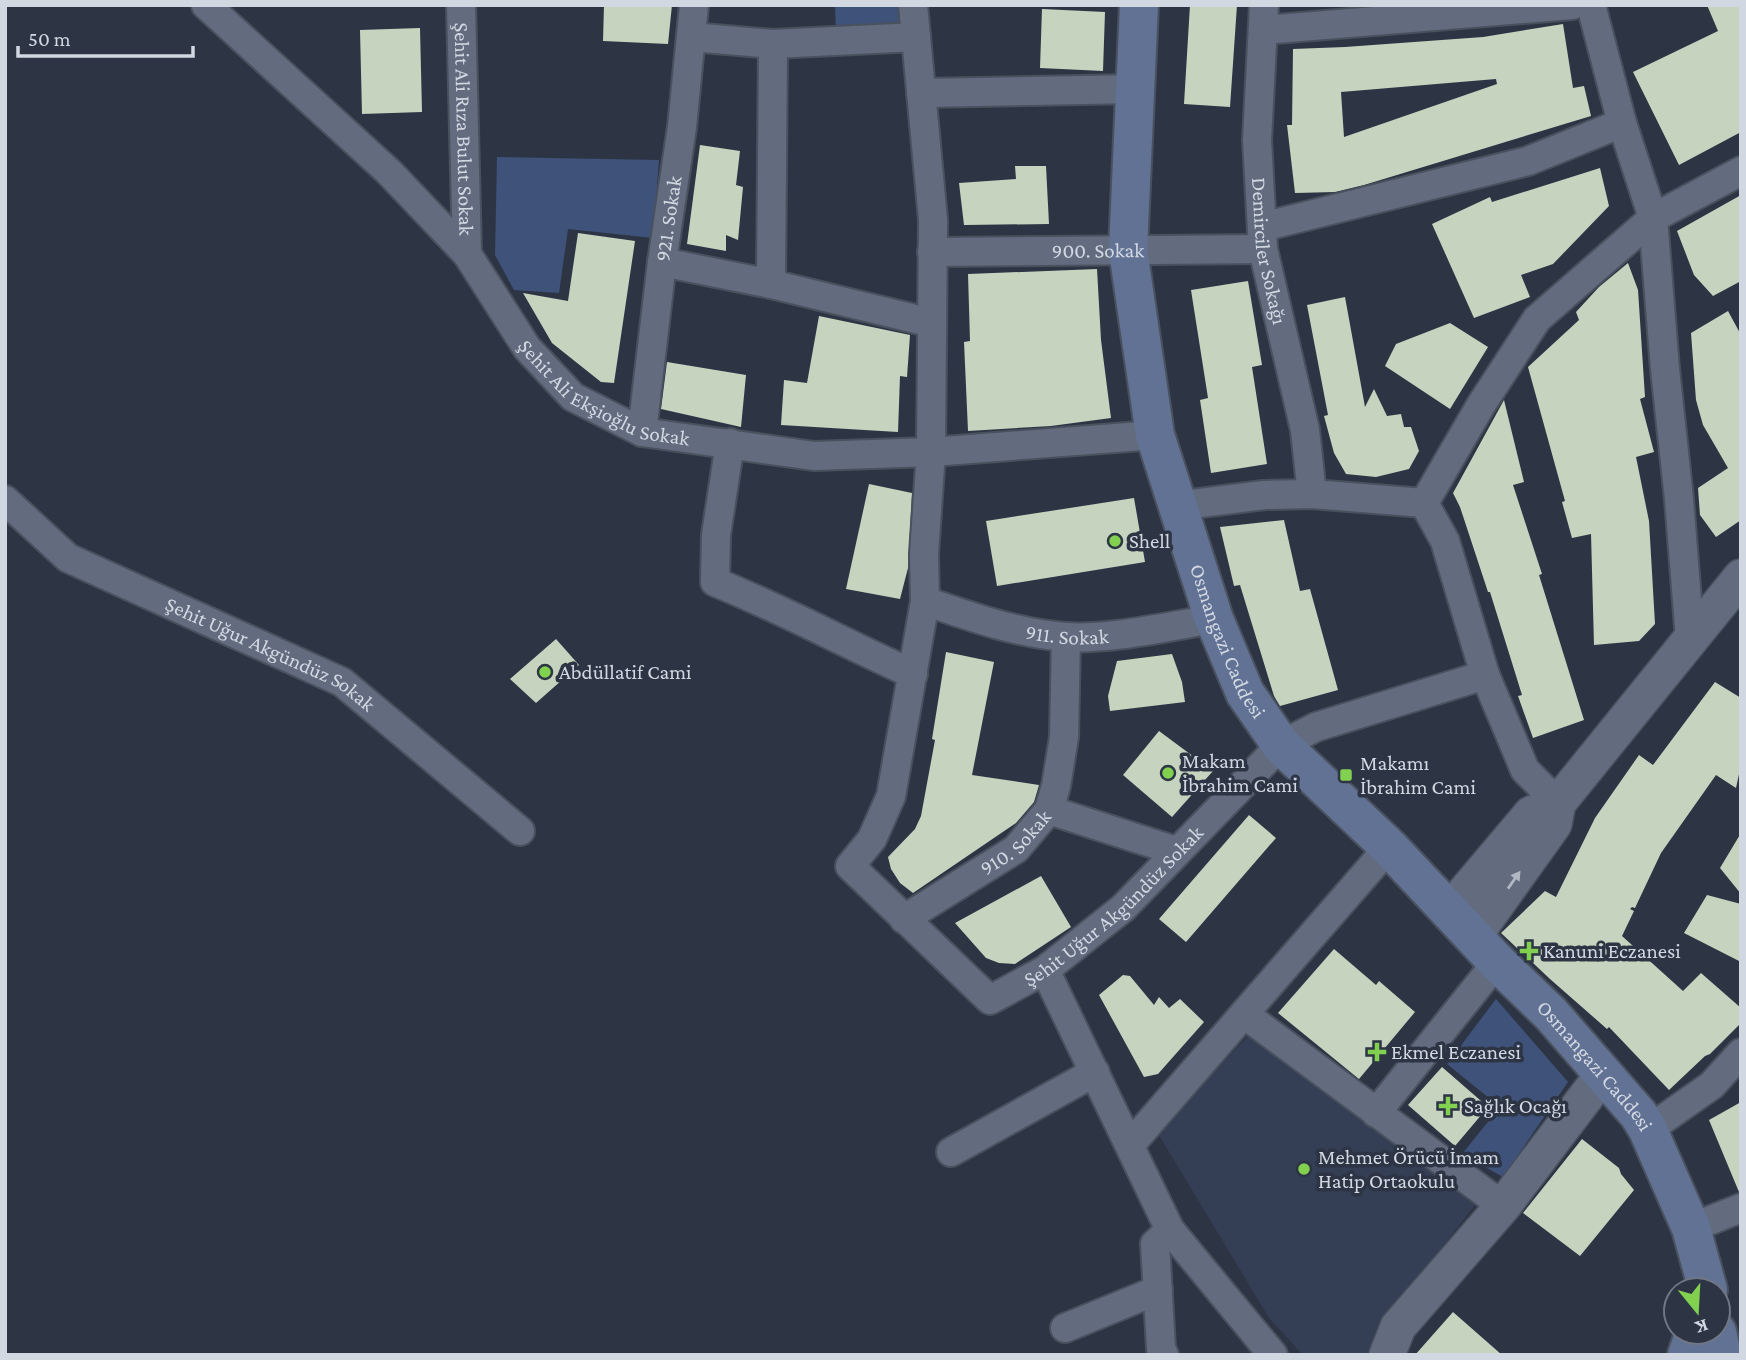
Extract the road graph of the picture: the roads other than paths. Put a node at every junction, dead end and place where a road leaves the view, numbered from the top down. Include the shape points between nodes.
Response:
1 (206, 5) edge
2 (461, 5) edge
3 (694, 5) edge
4 (913, 5) edge
5 (1139, 5) edge
6 (1572, 5) edge
7 (1591, 5) edge
8 (1264, 18) edge
9 (691, 37) junction
10 (916, 37) junction
11 (773, 44) junction
12 (1135, 89) junction
13 (921, 93) junction
14 (1622, 123) junction
15 (1741, 171) edge
16 (1653, 218) junction
17 (1262, 238) junction
18 (1128, 250) junction
19 (932, 252) junction
20 (467, 254) junction
21 (662, 262) junction
22 (771, 284) junction
23 (932, 323) junction
24 (642, 432) junction
25 (1155, 435) junction
26 (730, 443) junction
27 (931, 452) junction
28 (1312, 494) junction
29 (5, 500) edge
30 (1424, 503) junction
31 (1176, 506) junction
32 (1741, 577) edge
33 (925, 601) junction
34 (1214, 619) junction
35 (1066, 637) junction
36 (1689, 639) junction
37 (913, 674) junction
38 (1485, 675) junction
39 (1281, 745) junction
40 (1558, 803) junction
41 (1049, 810) junction
42 (520, 831) dead end
43 (1389, 848) junction
44 (1176, 851) junction
45 (904, 919) junction
46 (1473, 936) junction
47 (1045, 970) junction
48 (1244, 1014) junction
49 (1741, 1053) edge
50 (1094, 1072) junction
51 (1604, 1073) junction
52 (1376, 1112) junction
53 (1648, 1130) junction
54 (1130, 1145) junction
55 (951, 1152) dead end
56 (1503, 1206) junction
57 (1741, 1208) edge
58 (1690, 1228) junction
59 (1170, 1230) junction
60 (1704, 1276) edge
61 (1157, 1290) junction
62 (1065, 1328) dead end
63 (1164, 1355) edge
64 (1273, 1355) edge
65 (1387, 1355) edge

1 - 20 street, Şehit Ali Ekşioğlu Sokak via 389,172
2 - 20 street, Şehit Ali Rıza Bulut Sokak
3 - 9 street, 921. Sokak
4 - 10 street
5 - 12 main road, Osmangazi Caddesi
6 - 8 street
7 - 14 street
8 - 17 street, Demirciler Sokağı via 1257,140
9 - 11 street
9 - 21 street, 921. Sokak
10 - 11 street
10 - 13 street
11 - 22 street
12 - 13 street
12 - 18 main road, Osmangazi Caddesi
13 - 19 street
14 - 16 street
14 - 17 street, 900. Sokak via 1528,162
15 - 16 street
16 - 30 street via 1537,319
16 - 36 street
17 - 18 street, 900. Sokak
17 - 28 street, Demirciler Sokağı via 1305,430
18 - 19 street, 900. Sokak
18 - 25 main road, Osmangazi Caddesi
19 - 23 street
20 - 24 street, Şehit Ali Ekşioğlu Sokak via 527,348 573,397
21 - 22 street
21 - 24 street, 921. Sokak
22 - 23 street
23 - 27 street
24 - 26 street, Şehit Ali Ekşioğlu Sokak
25 - 27 street, Şehit Ali Ekşioğlu Sokak
25 - 31 main road, Osmangazi Caddesi
26 - 27 street, Şehit Ali Ekşioğlu Sokak via 814,456
26 - 37 street via 716,535 715,582
27 - 33 street
28 - 30 street
28 - 31 street
29 - 42 street, Şehit Uğur Akgündüz Sokak via 68,558 342,682
30 - 38 street via 1445,541
31 - 34 main road, Osmangazi Caddesi
32 - 36 street
33 - 35 street, 911. Sokak via 994,625
33 - 37 street
34 - 35 street, 911. Sokak
34 - 39 main road, Osmangazi Caddesi via 1244,693
35 - 41 street, 910. Sokak via 1064,737
36 - 40 street
37 - 45 street via 891,796 872,839 850,866
38 - 39 street, Şehit Uğur Akgündüz Sokak via 1315,727
38 - 40 street via 1525,770
39 - 43 main road, Osmangazi Caddesi
39 - 44 street, Şehit Uğur Akgündüz Sokak
40 - 46 street via 1554,824
41 - 44 street
41 - 45 street, 910. Sokak via 1016,849
43 - 46 main road, Osmangazi Caddesi
43 - 48 street
44 - 47 street, Şehit Uğur Akgündüz Sokak via 1123,908
45 - 47 street, Şehit Uğur Akgündüz Sokak via 990,1000
46 - 51 main road, Osmangazi Caddesi
46 - 52 street
47 - 50 street
48 - 52 street
48 - 54 street
49 - 53 street via 1712,1085
50 - 54 street
50 - 55 street
51 - 53 main road, Osmangazi Caddesi
51 - 56 street
52 - 56 street
53 - 58 main road, Osmangazi Caddesi
54 - 59 street
56 - 65 street via 1398,1327
57 - 58 street
58 - 60 main road, Osmangazi Caddesi
59 - 61 street via 1155,1244
59 - 64 street
61 - 62 street
61 - 63 street

